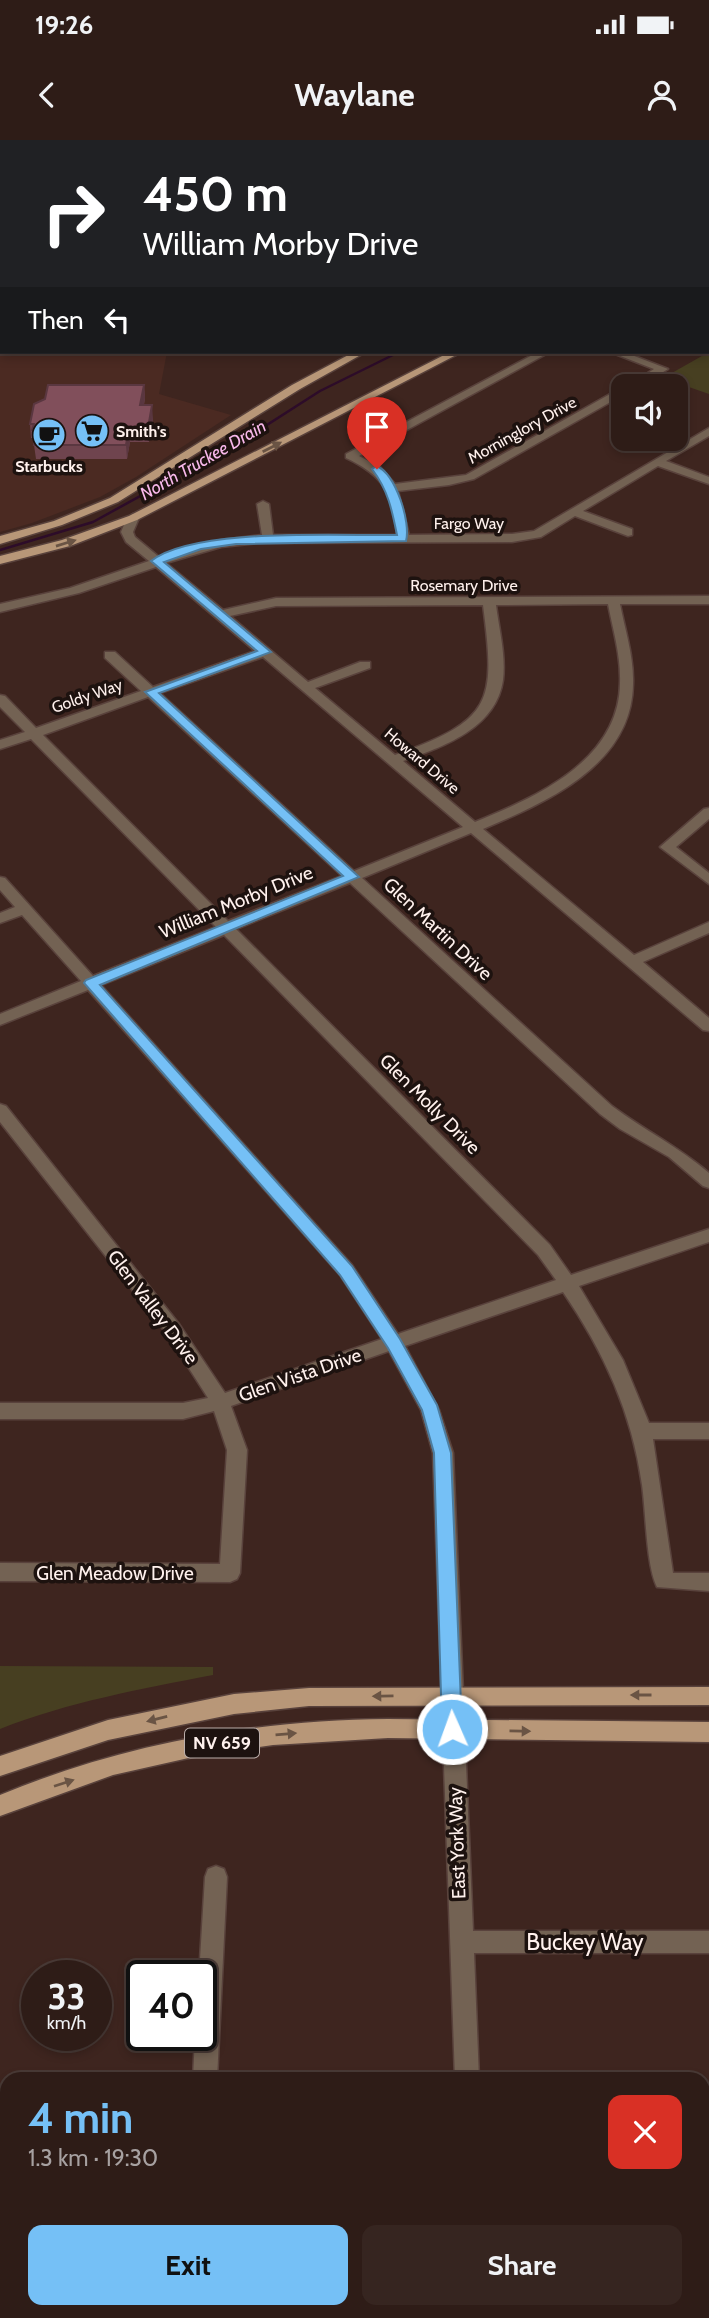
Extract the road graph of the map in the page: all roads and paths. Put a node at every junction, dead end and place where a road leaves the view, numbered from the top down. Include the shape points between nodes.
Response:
1 (357, 354) edge
2 (453, 354) edge
3 (541, 354) edge
4 (631, 354) edge
5 (654, 374) edge
6 (611, 398) edge
7 (709, 431) edge
8 (659, 462) junction
9 (709, 481) edge
10 (390, 488) junction
11 (263, 504) dead end
12 (575, 512) junction
13 (133, 518) junction
14 (628, 532) dead end
15 (268, 539) junction
16 (403, 539) junction
17 (0, 540) edge
18 (0, 560) edge
19 (156, 561) junction
20 (613, 600) junction
21 (709, 600) edge
22 (489, 601) junction
23 (0, 608) edge
24 (221, 615) junction
25 (265, 652) junction
26 (110, 655) dead end
27 (365, 665) dead end
28 (306, 687) junction
29 (151, 692) junction
30 (0, 699) edge
31 (34, 733) junction
32 (0, 745) edge
33 (393, 760) junction
34 (709, 812) edge
35 (473, 828) junction
36 (352, 877) junction
37 (709, 880) edge
38 (0, 881) edge
39 (24, 909) junction
40 (0, 918) edge
41 (709, 927) edge
42 (227, 928) junction
43 (632, 961) junction
44 (91, 983) junction
45 (0, 1020) edge
46 (709, 1026) edge
47 (0, 1110) edge
48 (709, 1182) edge
49 (709, 1235) edge
50 (568, 1284) junction
51 (394, 1343) junction
52 (219, 1404) junction
53 (0, 1411) edge
54 (641, 1431) junction
55 (709, 1431) edge
56 (0, 1572) edge
57 (230, 1573) joint
58 (709, 1581) edge
59 (451, 1695) junction
60 (709, 1696) edge
61 (452, 1729) junction
62 (709, 1732) edge
63 (0, 1766) edge
64 (0, 1806) edge
65 (216, 1877) dead end
66 (461, 1942) junction
67 (709, 1942) edge
68 (205, 2072) edge
69 (467, 2072) edge

1 - 17 main road via 139,486 58,523
13 -> 2 main road
3 - 10 street via 350,456 377,469
4 - 5 street via 663,369
6 - 10 street, Morninglory Drive via 470,477
7 - 8 street, Fargo Way
8 - 9 street
8 - 12 street, Fargo Way
10 - 16 street
11 - 15 street
12 - 14 street
12 - 16 street, Fargo Way via 524,537
18 -> 13 main road via 66,543
13 - 19 street, Howard Drive via 127,532 130,539
15 - 16 street, Fargo Way
15 - 19 street, Fargo Way via 217,543
19 - 23 street, Fargo Way via 87,586
19 - 24 street, Howard Drive
20 - 21 street, Rosemary Drive
20 - 22 street, Rosemary Drive
20 - 35 street, William Morby Drive via 627,686 613,734 568,781
22 - 24 street, Rosemary Drive via 276,602
22 - 33 street via 496,681 487,704 454,734
24 - 25 street, Howard Drive
25 - 28 street, Howard Drive
25 - 29 street, Goldy Way
26 - 29 street, Glen Martin Drive
27 - 28 street
28 - 33 street, Howard Drive
29 - 31 street, Goldy Way
29 - 36 street, Glen Martin Drive
30 - 31 street, Glen Molly Drive
31 - 32 street, Goldy Way
31 - 42 street, Glen Molly Drive
33 - 35 street, Howard Drive
34 - 37 street via 667,847
35 - 36 street, William Morby Drive
35 - 43 street, Howard Drive
36 - 42 street, William Morby Drive
36 - 48 street, Glen Martin Drive via 606,1110 675,1153
38 - 39 street, East York Way
39 - 40 street
39 - 44 street, East York Way
41 - 43 street
42 - 44 street, William Morby Drive
42 - 50 street, Glen Molly Drive via 530,1234
43 - 46 street, Howard Drive
44 - 45 street, William Morby Drive
44 - 51 street, East York Way via 346,1270
47 - 52 street, Glen Valley Drive via 189,1350
49 - 50 street, Glen Vista Drive
50 - 51 street, Glen Vista Drive
50 - 54 street, Glen Molly Drive via 612,1355
51 - 52 street, Glen Vista Drive
51 - 59 street, East York Way via 430,1410 443,1453
52 - 53 street, Glen Vista Drive via 183,1411
52 - 57 street, Glen Valley Drive via 237,1450
54 - 55 street
54 - 58 street, Glen Molly Drive via 664,1581
56 - 57 street, Glen Meadow Drive
60 -> 59 main road, NV 659
59 - 61 street, East York Way
59 -> 63 main road, NV 659 via 309,1697 234,1704 107,1730
61 -> 62 main road, NV 659
64 -> 61 main road, NV 659 via 118,1765 256,1736
61 - 66 street, East York Way
65 - 68 street
66 - 67 street, Buckey Way
66 - 69 street, East York Way

